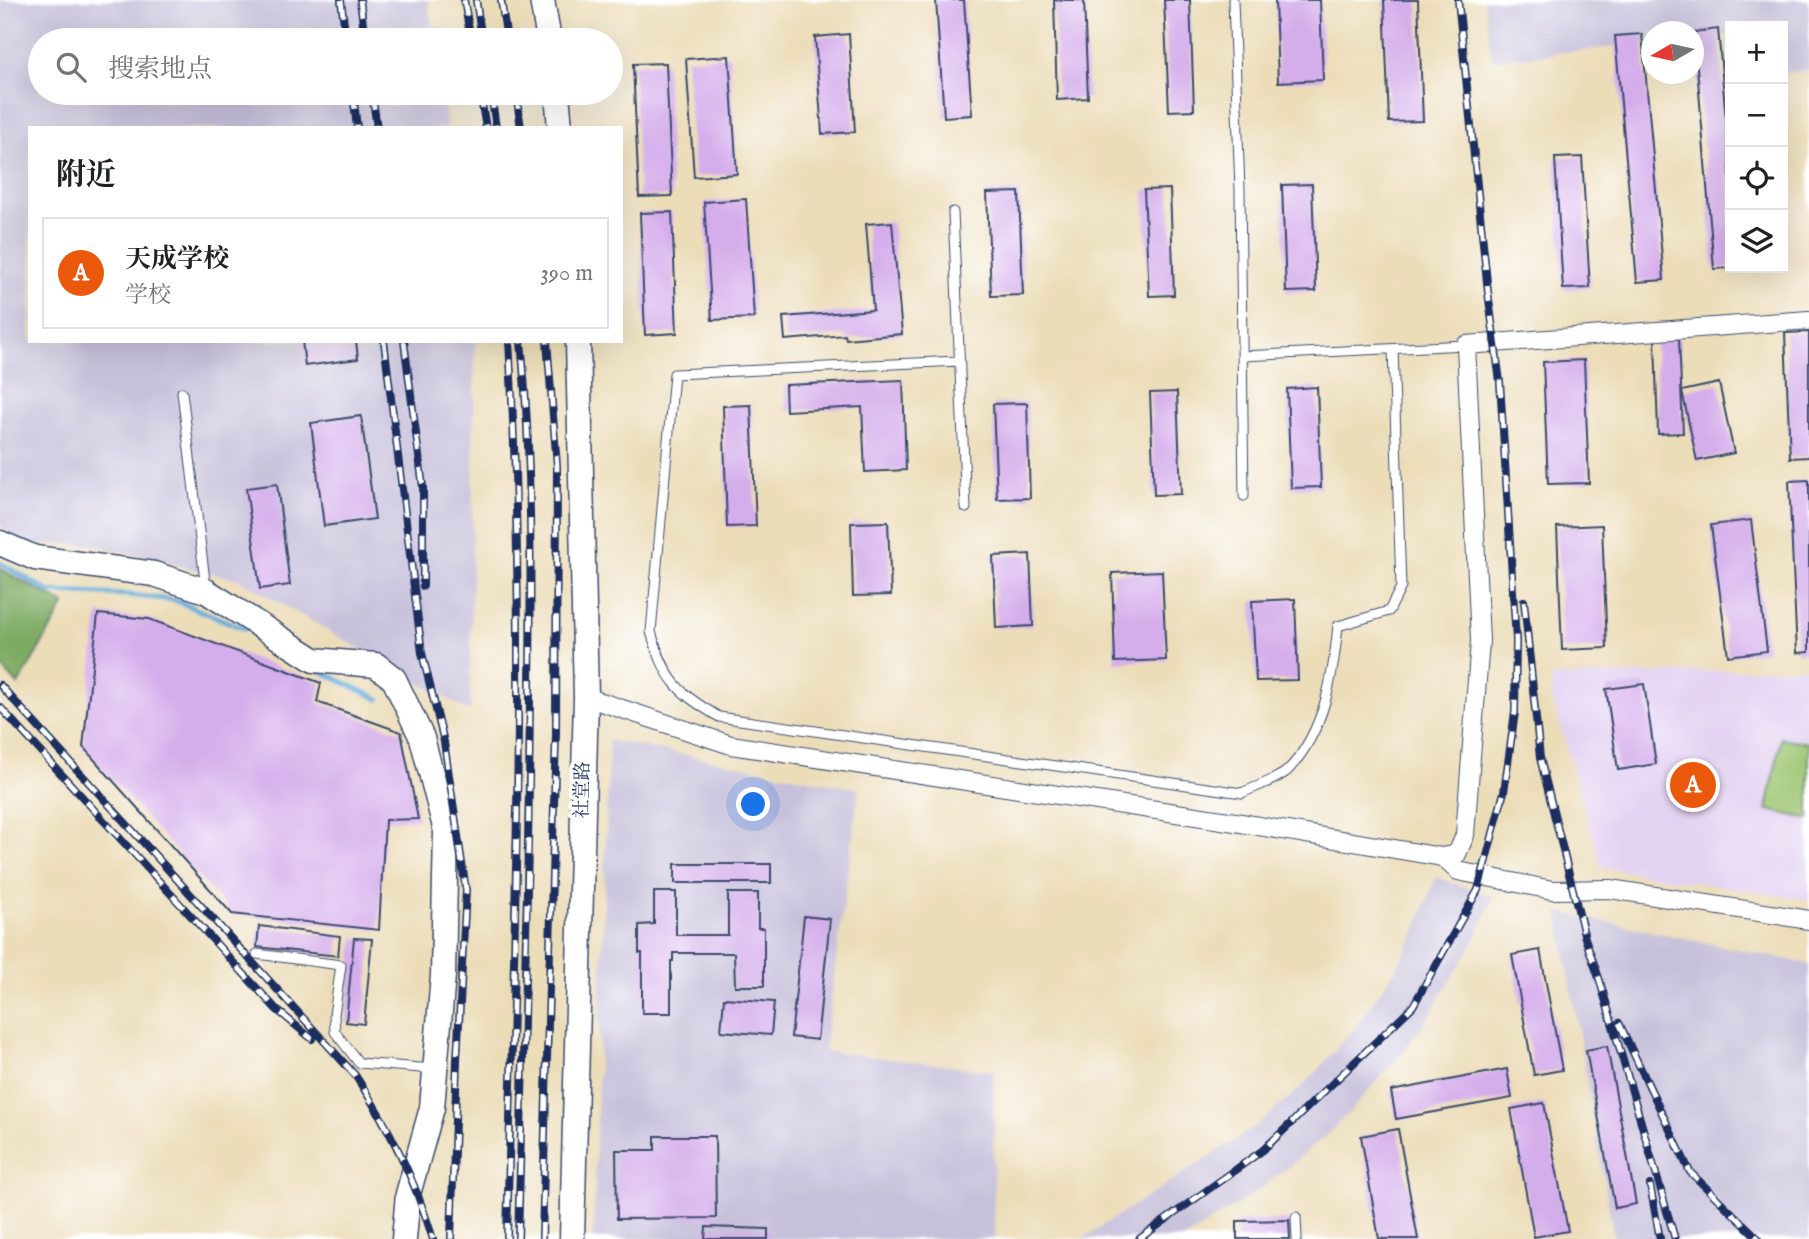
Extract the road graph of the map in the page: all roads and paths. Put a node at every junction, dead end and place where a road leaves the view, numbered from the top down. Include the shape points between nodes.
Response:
1 (542, 0) edge
2 (1233, 0) edge
3 (547, 28) edge
4 (558, 105) edge
5 (560, 126) edge
6 (953, 212) dead end
7 (1809, 320) edge
8 (578, 343) edge
9 (1466, 345) junction
10 (1393, 349) junction
11 (1242, 356) junction
12 (960, 360) junction
13 (182, 393) dead end
14 (1244, 496) dead end
15 (966, 508) dead end
16 (0, 543) edge
17 (206, 591) junction
18 (586, 697) junction
19 (1442, 857) junction
20 (1809, 920) edge
21 (257, 954) dead end
22 (435, 1069) junction
23 (1296, 1217) dead end
24 (404, 1239) edge
25 (572, 1239) edge
26 (1297, 1239) edge

1 - 3 street
2 - 11 lane
4 - 5 street
6 - 12 lane
7 - 9 street
8 - 18 street, 社堂路
9 - 10 lane
9 - 19 street via 1480,641 1465,835 1457,854
10 - 11 lane
10 - 12 lane via 1401,587 1389,611 1338,626 1321,720 1289,770 1242,793 719,717 687,698 662,667 651,632 674,374
11 - 14 lane
12 - 15 lane
13 - 17 lane
16 - 17 street via 35,558 155,574
17 - 22 street via 314,660 376,665 394,679 417,726 446,831 443,975
18 - 19 street via 732,745
18 - 25 street, 社堂路
19 - 20 street via 1458,871 1552,890 1610,889
21 - 22 lane via 341,965 335,1032 359,1063
22 - 24 street via 432,1108 408,1194
23 - 26 lane

